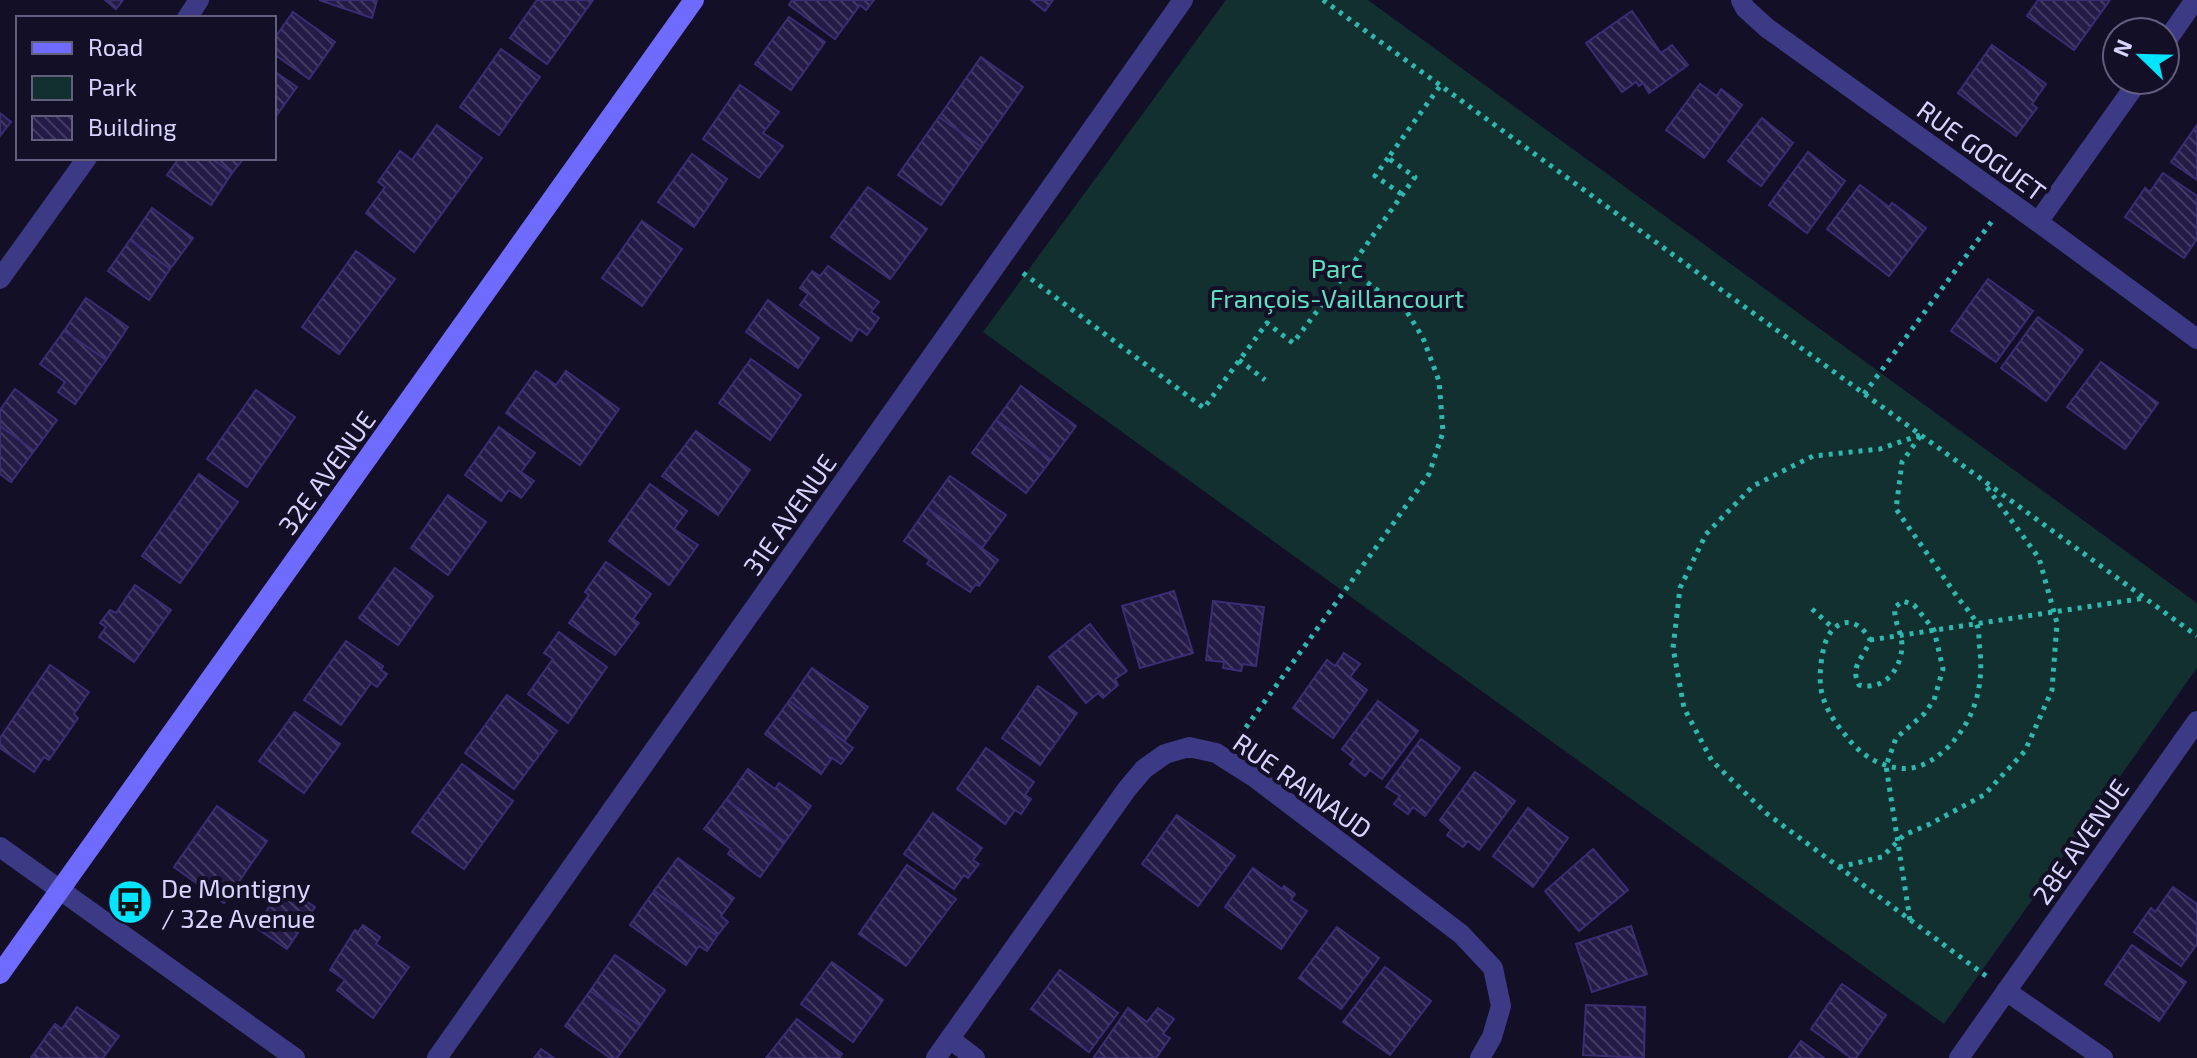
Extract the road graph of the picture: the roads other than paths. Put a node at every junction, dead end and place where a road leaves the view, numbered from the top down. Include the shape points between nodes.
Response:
1 (694, 0) edge
2 (1183, 0) edge
3 (1741, 0) edge
4 (2195, 0) edge
5 (2181, 20) edge
6 (2128, 96) edge
7 (86, 160) edge
8 (2038, 222) junction
9 (0, 279) edge
10 (2197, 339) edge
11 (2197, 721) edge
12 (0, 847) edge
13 (59, 891) junction
14 (0, 974) edge
15 (2006, 991) junction
16 (950, 1039) junction
17 (295, 1058) edge
18 (437, 1058) edge
19 (936, 1058) edge
20 (975, 1058) edge
21 (1480, 1058) edge
22 (1959, 1058) edge
23 (2103, 1058) edge

1 - 13 street, 32E AVENUE
2 - 18 street, 31E AVENUE
3 - 8 street, RUE GOGUET via 1767,28
4 - 5 street
6 - 8 street
7 - 9 street
8 - 10 street, RUE GOGUET
11 - 15 street, 28E AVENUE
12 - 13 street
13 - 14 street, 32E AVENUE
13 - 17 street
15 - 22 street, 28E AVENUE
15 - 23 street
16 - 19 street, RUE RAINAUD
16 - 20 street
16 - 21 street, RUE RAINAUD via 1144,769 1165,754 1189,747 1216,753 1254,777 1461,934 1493,968 1501,1006

